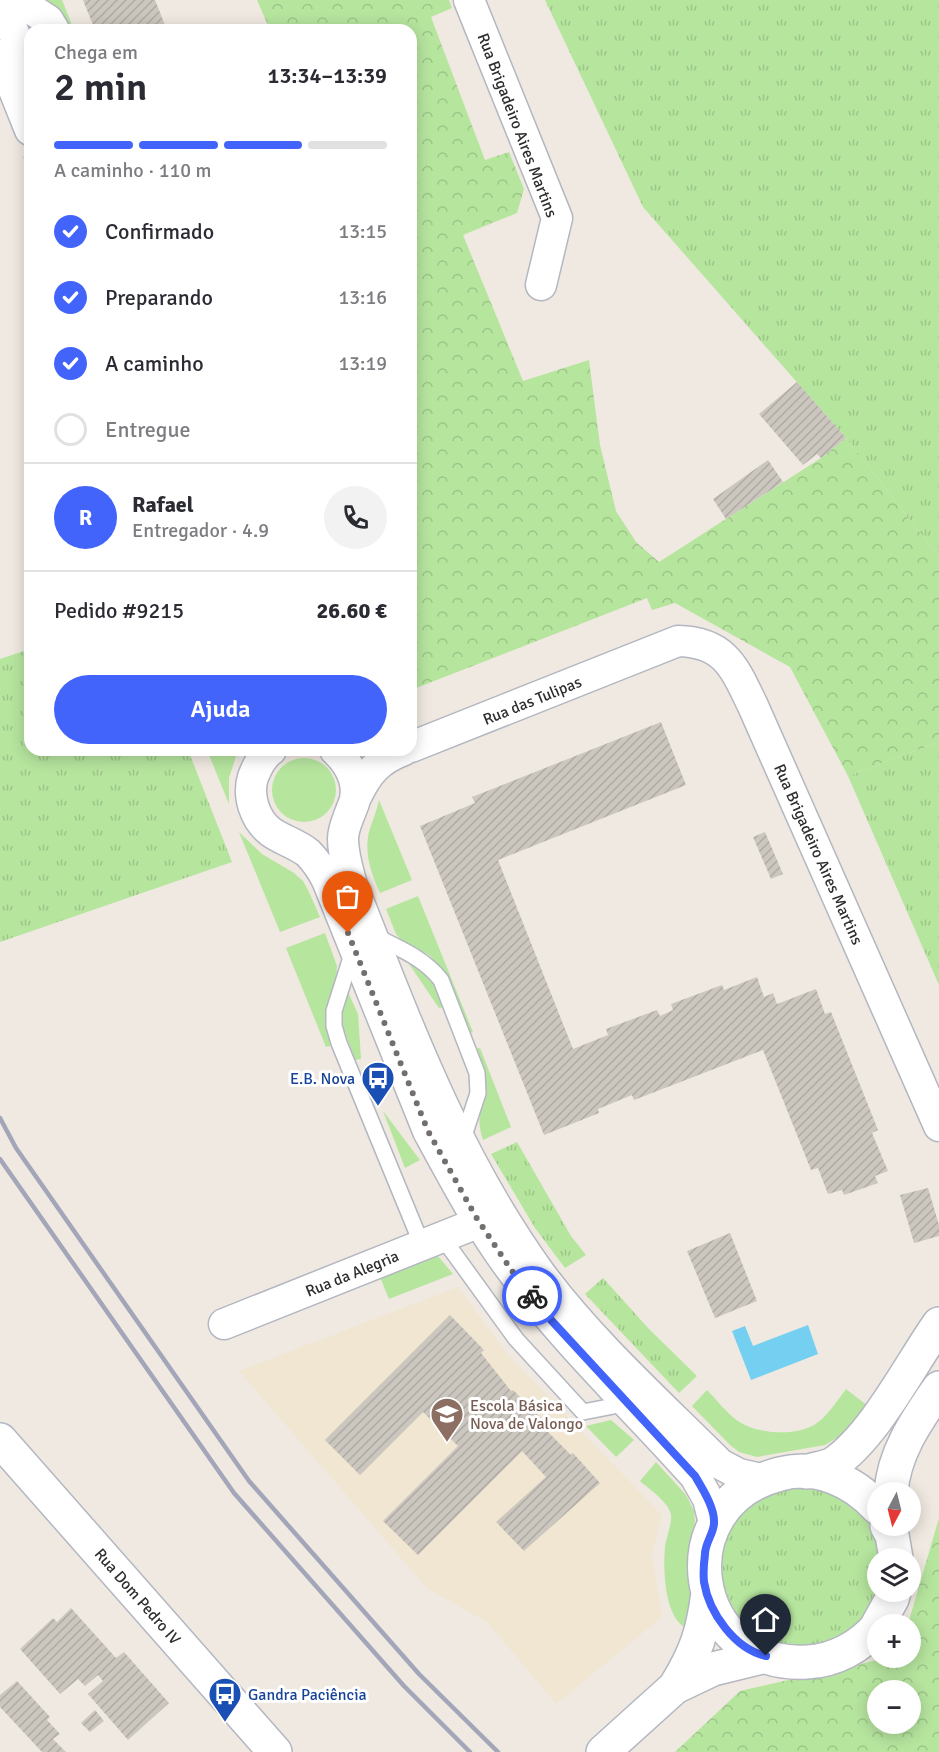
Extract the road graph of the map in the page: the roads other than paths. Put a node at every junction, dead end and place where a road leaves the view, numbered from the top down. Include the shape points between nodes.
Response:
1 (1, 0) edge
2 (17, 0) edge
3 (470, 0) edge
4 (50, 24) edge
5 (1, 58) edge
6 (24, 59) edge
7 (24, 115) edge
8 (541, 285) dead end
9 (652, 651) joint
10 (417, 745) edge
11 (264, 756) edge
12 (342, 756) edge
13 (393, 756) edge
14 (351, 809) junction
15 (285, 840) junction
16 (363, 942) junction
17 (939, 1126) edge
18 (462, 1145) junction
19 (480, 1222) junction
20 (432, 1241) junction
21 (224, 1324) dead end
22 (939, 1324) edge
23 (939, 1388) edge
24 (629, 1403) junction
25 (0, 1440) edge
26 (806, 1472) junction
27 (761, 1479) junction
28 (893, 1482) edge
29 (867, 1503) edge
30 (714, 1522) junction
31 (708, 1593) junction
32 (867, 1635) edge
33 (766, 1656) junction
34 (675, 1687) junction
35 (275, 1752) edge
36 (603, 1752) edge

1 - 6 street
2 - 4 street
3 - 8 street, Rua Brigadeiro Aires Martins via 557,218
5 - 7 street
9 - 10 street, Rua das Tulipas
9 - 17 street, Rua Brigadeiro Aires Martins via 678,641 690,641 721,654 734,667
11 - 15 street via 251,784 252,802 270,832
12 - 14 street via 356,785
13 - 14 street via 377,764 365,778
14 - 15 street via 333,834 302,843
14 - 16 street via 343,838
15 - 16 street via 307,852 318,865
16 - 18 street
16 - 18 lane via 421,959 441,980 477,1073 478,1093
16 - 19 street via 428,1131
16 - 20 lane via 334,1011 334,1026
18 - 27 street via 512,1232 579,1321 720,1464
19 - 20 street, Rua da Alegria
19 - 24 street via 551,1320
20 - 21 street, Rua da Alegria
20 - 24 lane via 583,1412
22 - 26 main road via 849,1451 831,1465
23 - 28 main road via 911,1428
24 - 30 street via 695,1476 708,1499
25 - 35 main road, Rua Dom Pedro IV
26 - 27 main road via 791,1471
26 - 29 main road via 823,1473 853,1485
27 - 30 main road via 735,1496
30 - 31 main road via 705,1550 704,1582
31 - 33 main road via 714,1611 733,1637
31 - 34 main road via 698,1644
32 - 33 main road via 852,1649 822,1662 789,1663
33 - 34 main road via 713,1670
34 - 36 main road

